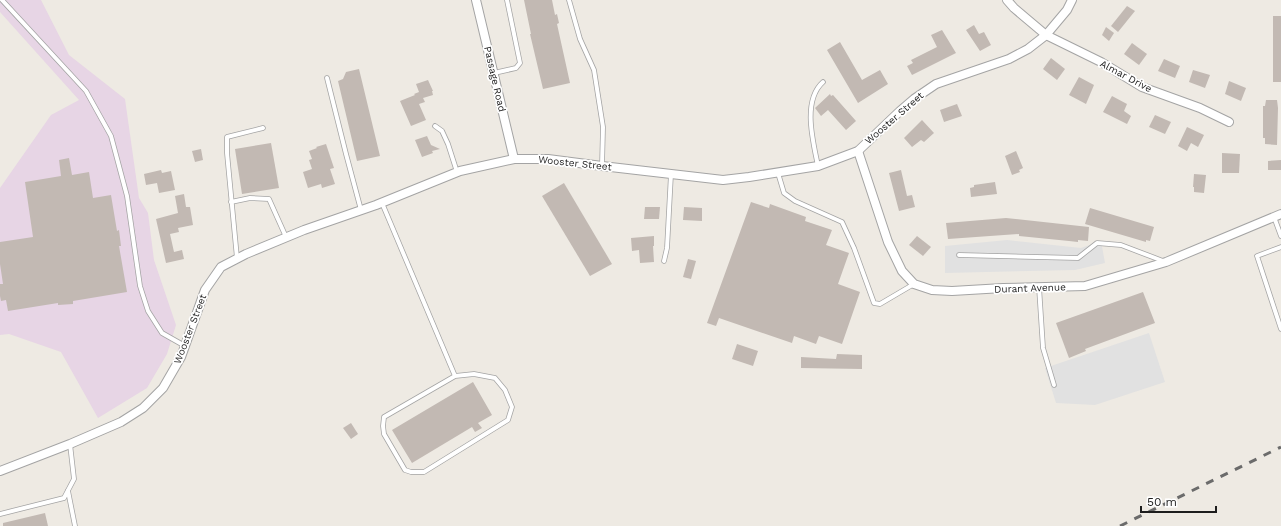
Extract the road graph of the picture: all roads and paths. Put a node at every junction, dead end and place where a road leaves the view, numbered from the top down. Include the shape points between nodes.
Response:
1 (2, 0) edge
2 (476, 0) edge
3 (507, 0) edge
4 (569, 0) edge
5 (1007, 0) edge
6 (1072, 0) edge
7 (1046, 35) junction
8 (494, 73) junction
9 (327, 78) dead end
10 (822, 82) dead end
11 (1230, 122) dead end
12 (435, 126) dead end
13 (263, 128) dead end
14 (858, 151) junction
15 (514, 159) junction
16 (602, 166) junction
17 (818, 166) junction
18 (457, 172) junction
19 (778, 173) junction
20 (671, 174) junction
21 (231, 202) junction
22 (382, 203) junction
23 (362, 210) junction
24 (1278, 216) edge
25 (1281, 236) edge
26 (286, 238) junction
27 (1281, 247) edge
28 (959, 256) dead end
29 (237, 259) junction
30 (664, 261) dead end
31 (1166, 262) junction
32 (914, 284) junction
33 (1039, 288) junction
34 (1281, 329) edge
35 (186, 346) junction
36 (454, 376) junction
37 (1054, 385) dead end
38 (70, 444) junction
39 (0, 471) edge
40 (68, 491) junction
41 (0, 514) edge
42 (75, 526) edge

1 - 35 lane via 86,91 111,136 127,196 140,286 148,311 162,333
2 - 8 street, Passage Road
3 - 8 lane via 520,63 516,68
4 - 16 lane via 580,39 594,70 603,127
5 - 7 street, Almar Drive
6 - 7 street, Wooster Street
7 - 11 street, Almar Drive via 1101,62 1142,87
7 - 14 street, Wooster Street via 1009,59 936,84 900,111
8 - 15 street, Passage Road
9 - 23 lane
10 - 17 lane via 813,94 811,104 813,144
12 - 18 lane via 442,131
13 - 21 lane via 227,136
14 - 17 street, Wooster Street
14 - 32 street via 888,242 902,271
15 - 16 street, Wooster Street via 548,159
15 - 18 street, Wooster Street
16 - 20 street, Wooster Street
17 - 19 street, Wooster Street
18 - 22 street, Wooster Street
19 - 20 street, Wooster Street via 723,180
19 - 32 lane via 784,193 795,202 842,222 874,303 880,304
20 - 30 lane
21 - 26 lane via 250,198 269,199
21 - 29 lane
22 - 23 street, Wooster Street
22 - 36 lane
23 - 26 street, Wooster Street
24 - 25 lane
24 - 31 street, Durant Avenue
26 - 29 street, Wooster Street
27 - 34 lane via 1256,256
28 - 31 lane via 1078,258 1097,243 1121,245
29 - 35 street, Wooster Street via 222,267 205,290
31 - 33 street, Durant Avenue via 1085,286
32 - 33 street, Durant Avenue via 932,290 952,291
33 - 37 lane via 1043,348
35 - 38 street, Wooster Street via 163,388 143,408 121,422
36 - 36 lane via 474,374 495,378 505,390 512,407 508,420 424,472 405,470 384,434 384,417
38 - 39 street, Wooster Street
38 - 40 lane via 74,479
40 - 41 lane via 64,498
40 - 42 lane

